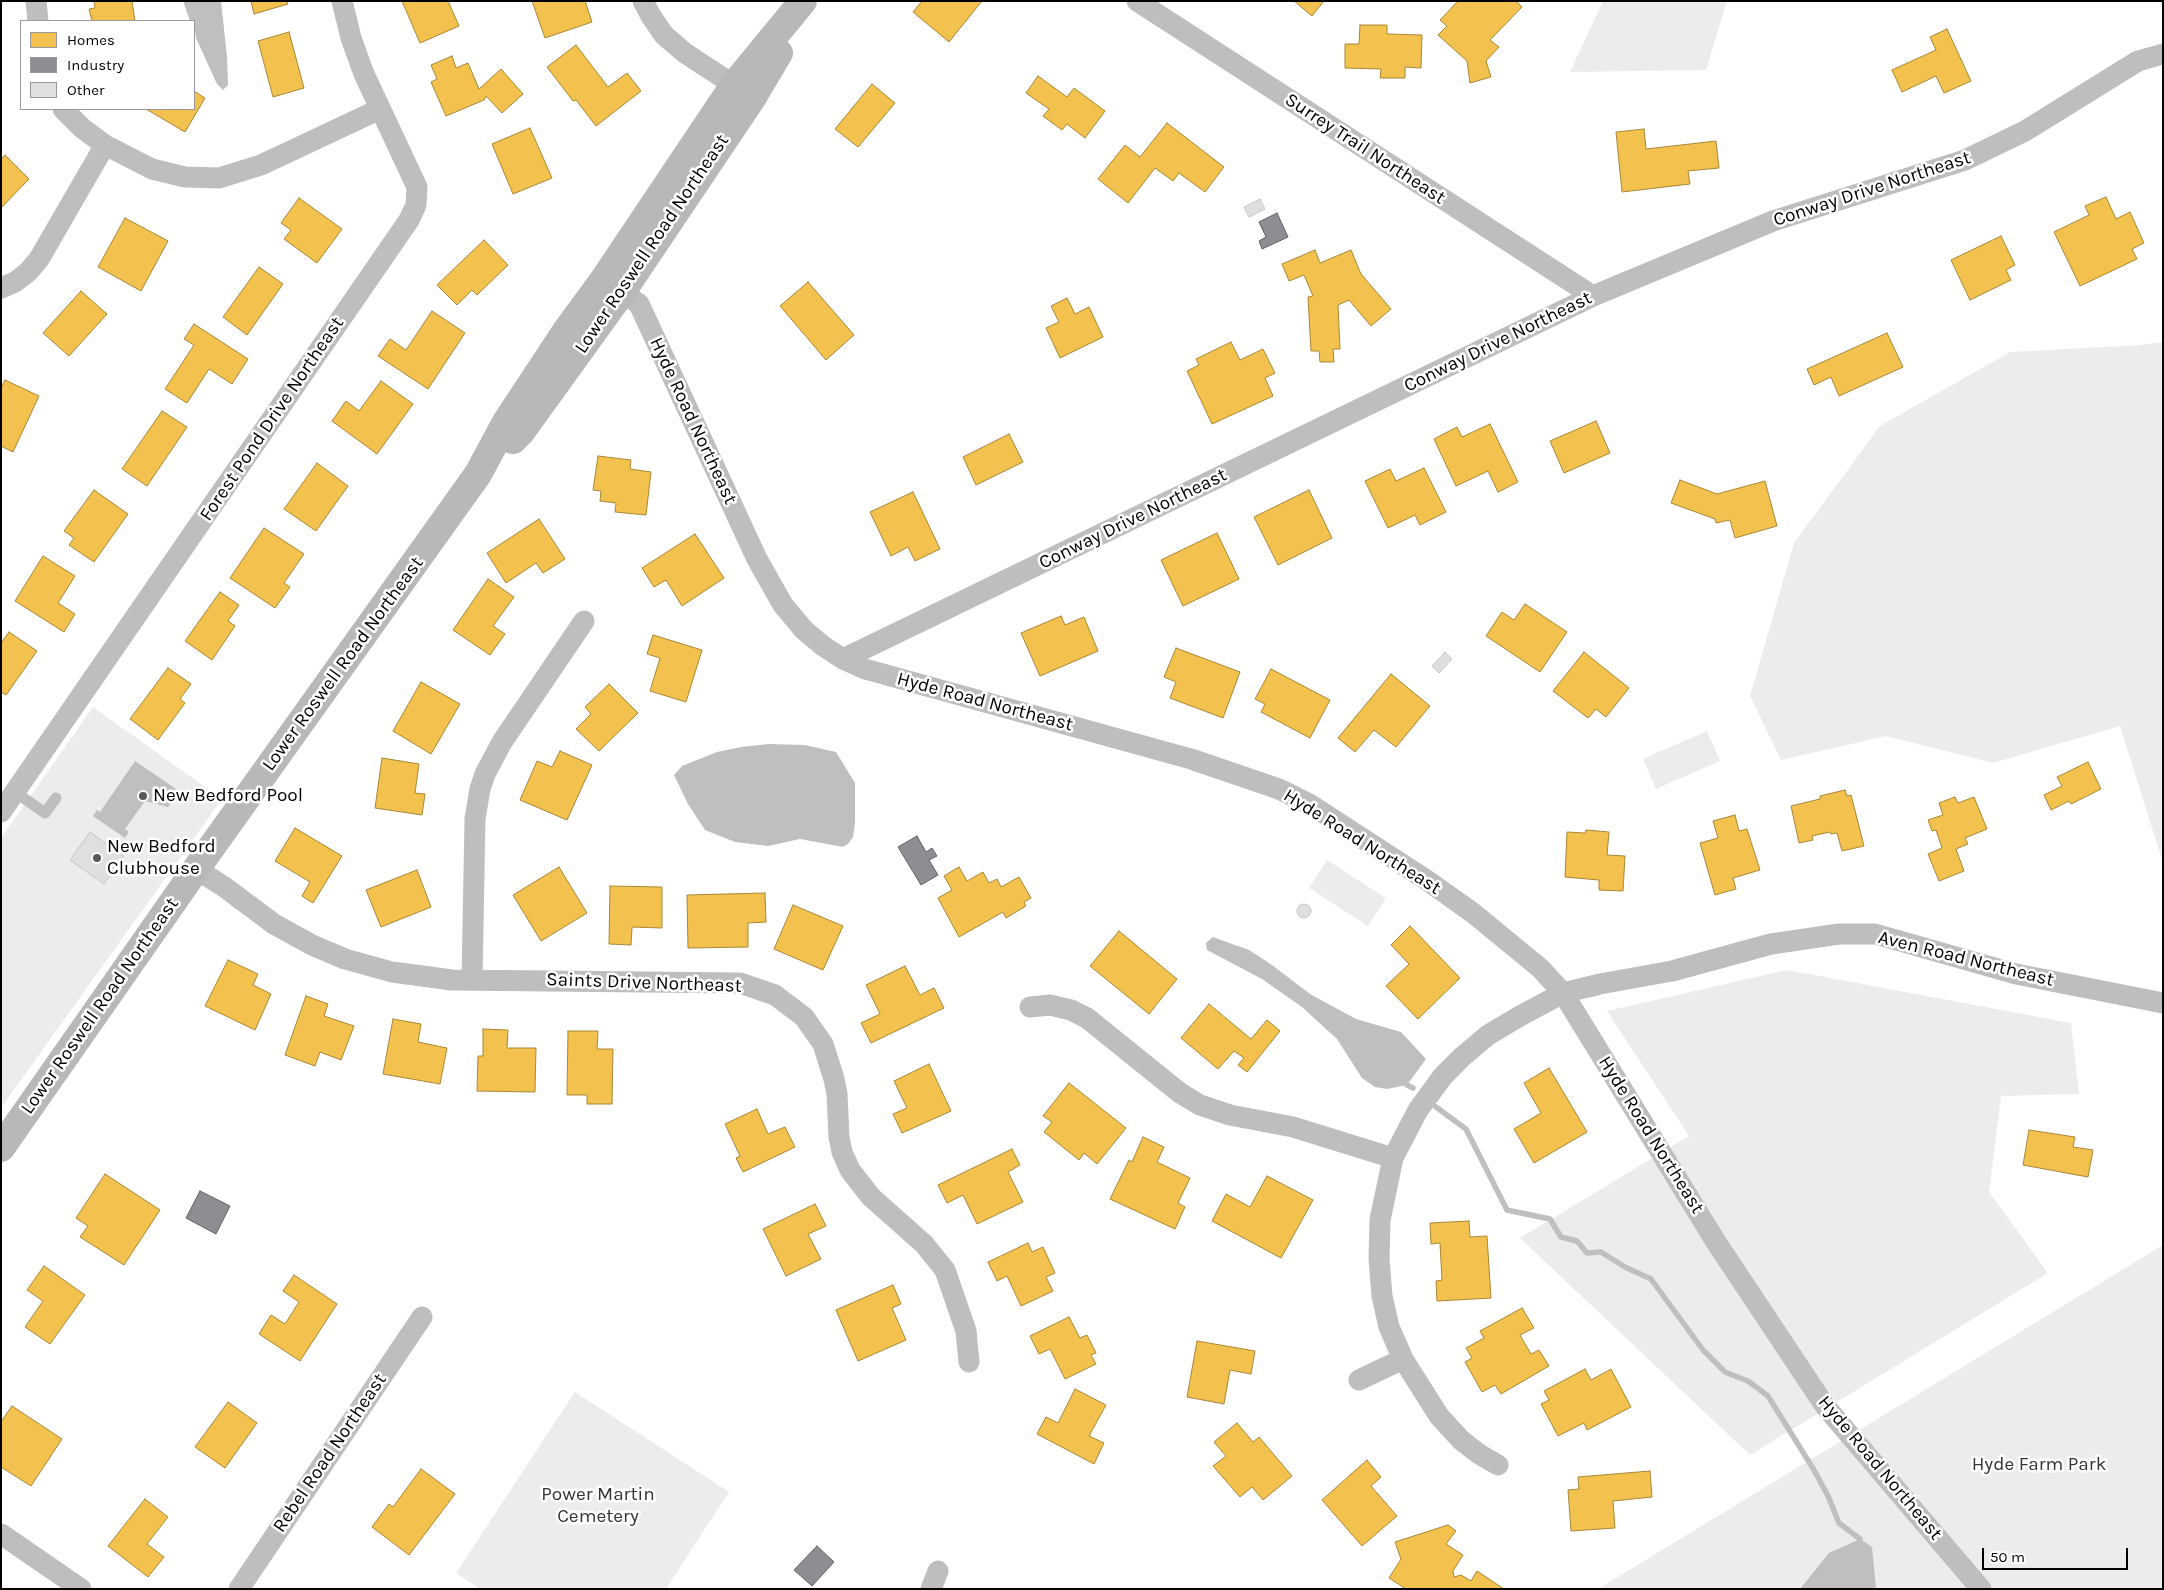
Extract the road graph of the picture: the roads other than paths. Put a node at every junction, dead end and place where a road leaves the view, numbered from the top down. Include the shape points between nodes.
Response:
1 (36, 1) edge
2 (342, 1) edge
3 (643, 1) edge
4 (803, 1) edge
5 (809, 1) edge
6 (1137, 1) edge
7 (38, 20) edge
8 (2163, 54) edge
9 (744, 91) junction
10 (380, 109) junction
11 (64, 110) edge
12 (105, 145) junction
13 (613, 285) junction
14 (1, 288) edge
15 (1593, 296) junction
16 (584, 621) dead end
17 (843, 660) junction
18 (16, 792) junction
19 (56, 798) dead end
20 (1, 812) edge
21 (196, 869) junction
22 (472, 980) junction
23 (1564, 993) junction
24 (2163, 1003) edge
25 (1030, 1007) dead end
26 (4, 1138) edge
27 (1393, 1158) junction
28 (422, 1317) dead end
29 (1402, 1359) junction
30 (969, 1362) dead end
31 (1359, 1380) dead end
32 (1498, 1465) dead end
33 (1, 1534) edge
34 (81, 1589) edge
35 (239, 1589) edge
36 (1981, 1589) edge

1 - 7 street
2 - 10 street, Forest Pond Drive Northeast via 351,38
3 - 9 street via 664,35 685,53
4 - 9 street, Lower Roswell Road Northeast
5 - 9 street, Lower Roswell Road Northeast
6 - 15 street, Surrey Trail Northeast
8 - 15 street, Conway Drive Northeast via 2138,61 2025,131 1965,160 1773,221
9 - 13 street, Lower Roswell Road Northeast
10 - 12 street via 261,165 219,178 184,177 152,169
10 - 18 street, Forest Pond Drive Northeast via 417,187 416,205
11 - 12 street
12 - 14 street via 38,259 28,272
13 - 17 street, Hyde Road Northeast via 639,304 757,560 783,604 804,630
13 - 21 street, Lower Roswell Road Northeast via 521,432 478,474
15 - 17 street, Conway Drive Northeast
16 - 22 street via 502,742 480,789 476,819
17 - 23 street, Hyde Road Northeast via 865,669 1191,759 1279,789 1310,805 1474,913 1540,968
18 - 19 lane via 45,812
18 - 20 street, Forest Pond Drive Northeast
21 - 22 street, Saints Drive Northeast via 274,924 329,953 392,972
21 - 26 street, Lower Roswell Road Northeast
22 - 30 street, Saints Drive Northeast via 740,983 775,995 804,1017 823,1044 830,1062 837,1094 839,1136 850,1170 871,1198 924,1244 945,1270 966,1331
23 - 24 street, Aven Road Northeast via 1672,971 1771,944 1839,934 1875,934 2016,974
23 - 27 street, Aven Road Northeast via 1488,1036 1462,1057 1428,1095
23 - 36 street, Hyde Road Northeast via 1716,1242 1825,1406
25 - 27 street via 1050,1005 1087,1018 1180,1093 1200,1105 1230,1115 1293,1127
27 - 29 street, Aven Road Northeast via 1380,1220 1379,1259 1389,1327
28 - 35 street, Rebel Road Northeast
29 - 31 street
29 - 32 street, Aven Road Northeast via 1439,1416 1461,1440
33 - 34 street

